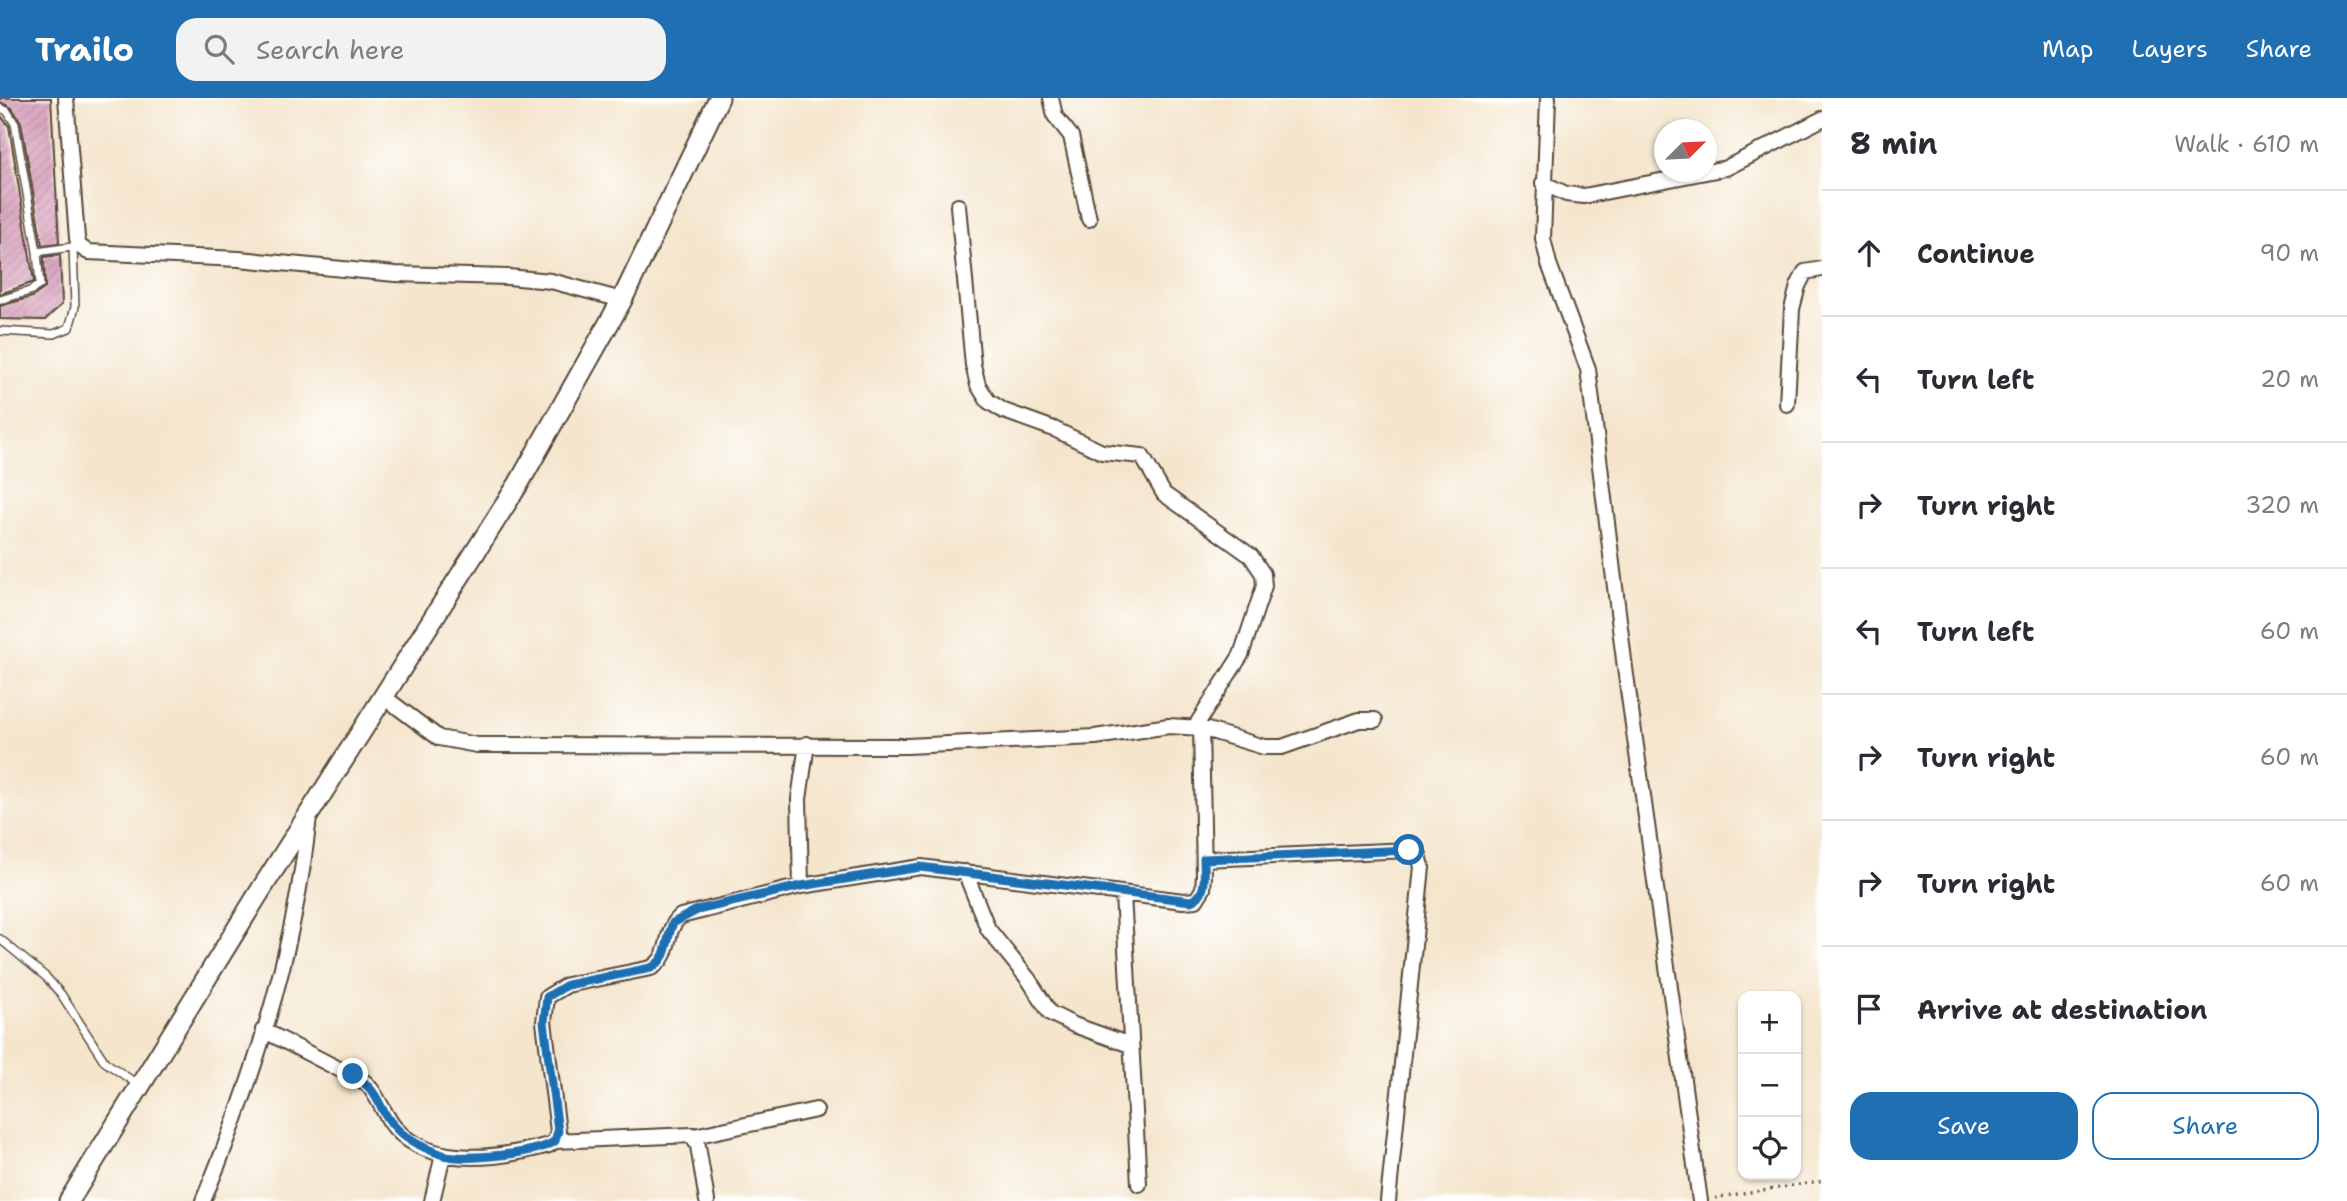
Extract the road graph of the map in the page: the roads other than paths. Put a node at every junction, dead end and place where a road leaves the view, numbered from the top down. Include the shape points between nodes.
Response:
1 (66, 98) edge
2 (719, 98) edge
3 (1051, 98) edge
4 (1548, 98) edge
5 (0, 108) edge
6 (1822, 119) edge
7 (1543, 183) junction
8 (958, 206) dead end
9 (1089, 219) dead end
10 (76, 246) junction
11 (37, 252) junction
12 (1822, 269) edge
13 (0, 300) edge
14 (622, 300) junction
15 (0, 331) edge
16 (1787, 404) dead end
17 (384, 696) junction
18 (1375, 720) dead end
19 (1198, 727) junction
20 (807, 744) junction
21 (309, 816) junction
22 (1204, 859) junction
23 (965, 873) junction
24 (801, 886) junction
25 (1123, 894) junction
26 (0, 939) edge
27 (263, 1030) junction
28 (1130, 1045) junction
29 (140, 1086) junction
30 (816, 1110) dead end
31 (694, 1136) junction
32 (555, 1141) junction
33 (443, 1155) junction
34 (1139, 1184) dead end
35 (1706, 1200) edge
36 (69, 1201) edge
37 (203, 1201) edge
38 (432, 1201) edge
39 (707, 1201) edge
40 (1388, 1201) edge

1 - 10 street
2 - 14 main road
3 - 9 street via 1055,116 1071,136
4 - 7 street
5 - 11 lane via 15,124
6 - 7 street via 1748,159 1714,171 1584,196 1566,194
7 - 35 street via 1542,219 1549,264 1588,369 1629,696
8 - 19 street via 973,365 988,401 1094,449 1142,456 1164,494 1259,565 1264,586 1241,655
10 - 11 lane
10 - 14 street via 89,252 136,257 239,259 395,274 551,281
10 - 15 lane via 75,307 69,328 54,334
11 - 13 lane via 40,285
12 - 16 street via 1805,272 1794,297
14 - 17 main road via 519,483
17 - 20 street via 422,727 456,743
17 - 21 main road
18 - 19 street via 1350,723 1282,747 1264,747
19 - 20 street via 907,746
19 - 22 street
20 - 24 street via 799,799
21 - 27 street via 300,889
21 - 29 main road
22 - 25 street via 1203,889 1196,900
22 - 40 street via 1409,850 1419,855 1422,867
23 - 24 street via 920,867
23 - 25 street
23 - 28 street via 995,942 1029,980 1050,1013
24 - 32 street via 681,916 673,923 661,963 567,985 547,997 544,1022 558,1123
25 - 28 street
26 - 29 lane via 46,977 73,1009 105,1062
27 - 33 street via 366,1083 397,1130
27 - 37 street via 241,1104
28 - 34 street
29 - 36 main road
30 - 31 street
31 - 32 street
31 - 39 street
32 - 33 street via 539,1148 473,1157
33 - 38 street

